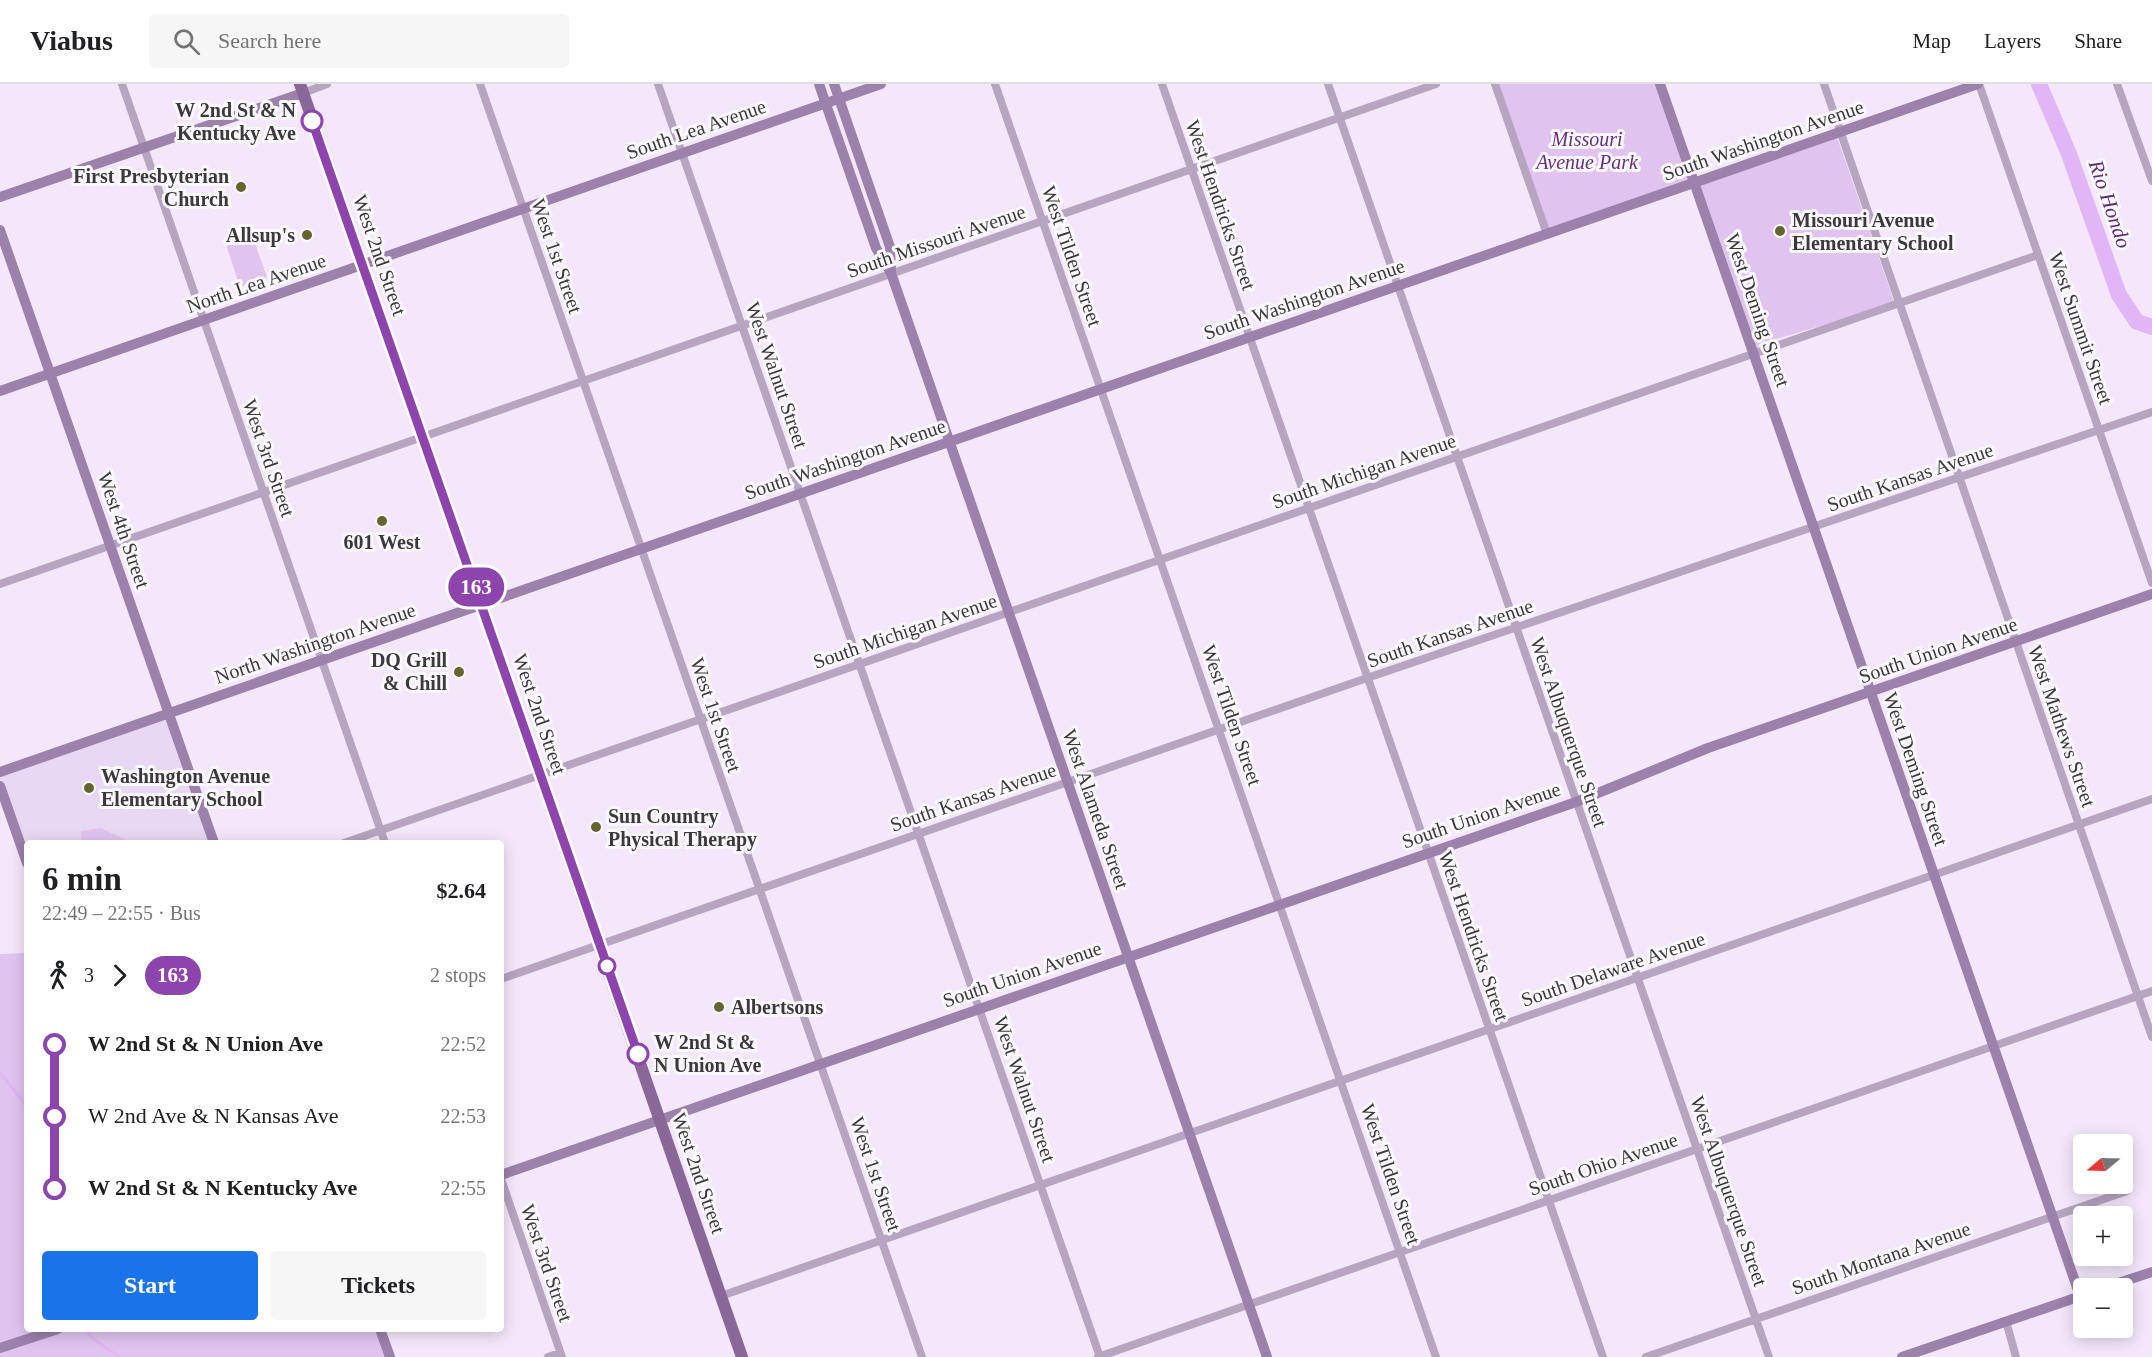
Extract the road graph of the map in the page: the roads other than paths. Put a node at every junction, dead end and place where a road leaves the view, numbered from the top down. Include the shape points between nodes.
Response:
1 (122, 84) edge
2 (327, 84) edge
3 (480, 84) edge
4 (658, 84) edge
5 (819, 84) edge
6 (834, 84) edge
7 (881, 84) edge
8 (995, 84) edge
9 (1162, 84) edge
10 (1328, 84) edge
11 (1436, 84) edge
12 (1495, 84) edge
13 (1660, 84) edge
14 (1824, 84) edge
15 (1979, 84) edge
16 (2117, 84) edge
17 (301, 88) edge
18 (839, 98) junction
19 (825, 103) junction
20 (1339, 118) junction
21 (1840, 132) junction
22 (145, 147) junction
23 (682, 153) junction
24 (2152, 153) edge
25 (2143, 156) junction
26 (1191, 169) junction
27 (2152, 181) edge
28 (1694, 183) junction
29 (0, 197) edge
30 (523, 208) junction
31 (1043, 221) junction
32 (0, 230) edge
33 (1547, 234) junction
34 (2038, 255) junction
35 (363, 265) junction
36 (891, 273) junction
37 (1398, 286) junction
38 (1898, 303) junction
39 (204, 320) junction
40 (742, 326) junction
41 (1249, 337) junction
42 (1754, 353) junction
43 (50, 373) junction
44 (583, 381) junction
45 (1101, 389) junction
46 (0, 391) edge
47 (2152, 412) edge
48 (2099, 430) junction
49 (423, 436) junction
50 (949, 441) junction
51 (1457, 456) junction
52 (1959, 478) junction
53 (264, 492) junction
54 (800, 493) junction
55 (1308, 508) junction
56 (1814, 528) junction
57 (110, 546) junction
58 (641, 549) junction
59 (1160, 558) junction
60 (2152, 583) edge
61 (0, 584) edge
62 (2152, 594) edge
63 (482, 604) junction
64 (1009, 612) junction
65 (1516, 627) junction
66 (2015, 642) junction
67 (322, 660) junction
68 (860, 664) junction
69 (1367, 678) junction
70 (1871, 692) junction
71 (168, 714) junction
72 (700, 719) junction
73 (1219, 729) junction
74 (0, 772) edge
75 (541, 775) junction
76 (1068, 782) junction
77 (0, 786) edge
78 (2152, 799) edge
79 (1576, 802) junction
80 (2078, 825) junction
81 (380, 830) junction
82 (918, 834) junction
83 (213, 840) edge
84 (352, 840) edge
85 (384, 840) edge
86 (1428, 852) junction
87 (24, 854) edge
88 (1934, 876) junction
89 (759, 888) junction
90 (1280, 904) junction
91 (600, 945) junction
92 (1128, 956) junction
93 (504, 978) edge
94 (1637, 978) junction
95 (2152, 991) edge
96 (2138, 996) junction
97 (979, 1008) junction
98 (1489, 1030) junction
99 (2152, 1037) edge
100 (1993, 1046) junction
101 (820, 1064) junction
102 (1341, 1081) junction
103 (660, 1119) junction
104 (1190, 1134) junction
105 (1697, 1149) junction
106 (504, 1176) edge
107 (504, 1186) edge
108 (1040, 1186) junction
109 (2118, 1194) edge
110 (1548, 1200) junction
111 (2053, 1216) junction
112 (881, 1241) junction
113 (1400, 1252) junction
114 (2152, 1272) edge
115 (2076, 1278) edge
116 (2133, 1278) edge
117 (721, 1296) junction
118 (2073, 1298) edge
119 (1249, 1304) junction
120 (1756, 1319) junction
121 (2006, 1322) junction
122 (49, 1332) edge
123 (381, 1332) edge
124 (0, 1348) edge
125 (561, 1355) edge
126 (390, 1357) edge
127 (549, 1357) edge
128 (742, 1357) edge
129 (922, 1357) edge
130 (1099, 1357) edge
131 (1267, 1357) edge
132 (1436, 1357) edge
133 (1603, 1357) edge
134 (1646, 1357) edge
135 (1769, 1357) edge
136 (1902, 1357) edge
137 (2016, 1357) edge

1 - 22 street, West 3rd Street
2 - 17 street
3 - 30 street, West 1st Street
4 - 23 street, West Walnut Street
5 - 19 street, West Alameda Street
6 - 18 street, West Alameda Street
7 - 18 street, South Lea Avenue
8 - 31 street, West Tilden Street
9 - 26 street, West Hendricks Street
10 - 20 street, West Albuquerque Street
11 - 20 street, South Missouri Avenue
12 - 33 street
13 - 28 street, West Deming Street
14 - 21 street, West Mathews Street
15 - 21 street, South Washington Avenue
15 - 34 street, West Summit Street
16 - 25 street
17 - 22 street
17 - 35 main road, West 2nd Street
18 - 19 street, South Lea Avenue
18 - 36 street, West Alameda Street via 890,247
19 - 23 street, South Lea Avenue
19 - 36 street, West Alameda Street via 876,248
20 - 26 street, South Missouri Avenue
20 - 37 street, West Albuquerque Street
21 - 28 street, South Washington Avenue
21 - 38 street, West Mathews Street
22 - 29 street
22 - 39 street, West 3rd Street
23 - 30 street, South Lea Avenue
23 - 40 street, West Walnut Street
24 - 25 street
25 - 27 street
26 - 31 street, South Missouri Avenue
26 - 41 street, West Hendricks Street
28 - 33 street, South Washington Avenue
28 - 42 street, West Deming Street
30 - 35 street, North Lea Avenue
30 - 44 street, West 1st Street
31 - 36 street, South Missouri Avenue
31 - 45 street, West Tilden Street
32 - 43 street, West 4th Street
33 - 37 street, South Washington Avenue
34 - 38 street, South Michigan Avenue
34 - 48 street, West Summit Street
35 - 39 street, North Lea Avenue
35 - 49 main road, West 2nd Street
36 - 40 street, South Missouri Avenue
36 - 50 street, West Alameda Street
37 - 41 street, South Washington Avenue
37 - 51 street, West Albuquerque Street
38 - 42 street, South Michigan Avenue
38 - 52 street, West Mathews Street
39 - 43 street, North Lea Avenue
39 - 53 street, West 3rd Street
40 - 44 street, South Missouri Avenue
40 - 54 street, West Walnut Street
41 - 45 street, South Washington Avenue
41 - 55 street, West Hendricks Street
42 - 51 street, South Michigan Avenue
42 - 56 street, West Deming Street
43 - 46 street, North Lea Avenue
43 - 57 street, West 4th Street
44 - 49 street, South Missouri Avenue
44 - 58 street, West 1st Street
45 - 50 street, South Washington Avenue
45 - 59 street, West Tilden Street
47 - 48 street, South Kansas Avenue
48 - 52 street, South Kansas Avenue
48 - 60 street, West Summit Street
49 - 53 street, South Missouri Avenue
49 - 63 main road, West 2nd Street
50 - 54 street, South Washington Avenue
50 - 64 street, West Alameda Street
51 - 55 street, South Michigan Avenue
51 - 65 street, West Albuquerque Street
52 - 56 street, South Kansas Avenue
52 - 66 street, West Mathews Street
53 - 57 street, South Missouri Avenue
53 - 67 street, West 3rd Street
54 - 58 street, South Washington Avenue
54 - 68 street, West Walnut Street
55 - 59 street, South Michigan Avenue
55 - 69 street, West Hendricks Street
56 - 65 street, South Kansas Avenue
56 - 70 street, West Deming Street
57 - 61 street, South Missouri Avenue
57 - 71 street, West 4th Street
58 - 63 street, North Washington Avenue
58 - 72 street, West 1st Street
59 - 64 street, South Michigan Avenue
59 - 73 street, West Tilden Street
62 - 66 street, South Union Avenue
63 - 67 street, North Washington Avenue
63 - 75 main road, West 2nd Street
64 - 68 street, South Michigan Avenue
64 - 76 street, West Alameda Street
65 - 69 street, South Kansas Avenue
65 - 79 street, West Albuquerque Street
66 - 70 street, South Union Avenue
66 - 80 street, West Mathews Street
67 - 71 street, North Washington Avenue
67 - 81 street, West 3rd Street
68 - 72 street, South Michigan Avenue
68 - 82 street, West Walnut Street
69 - 73 street, South Kansas Avenue
69 - 86 street, West Hendricks Street
70 - 79 street, South Union Avenue via 1695,753
70 - 88 street, West Deming Street
71 - 74 street, North Washington Avenue
71 - 83 street, West 4th Street
72 - 75 street, South Michigan Avenue
72 - 89 street, West 1st Street
73 - 76 street, South Kansas Avenue
73 - 90 street, West Tilden Street
75 - 81 street, South Michigan Avenue
75 - 91 main road, West 2nd Street
76 - 82 street, South Kansas Avenue
76 - 92 street, West Alameda Street
77 - 87 street
78 - 80 street, South Delaware Avenue
79 - 86 street, South Union Avenue
79 - 94 street, West Albuquerque Street
80 - 88 street, South Delaware Avenue
80 - 96 street, West Mathews Street
81 - 84 street, South Michigan Avenue
81 - 85 street, West 3rd Street
82 - 89 street, South Kansas Avenue
82 - 97 street, West Walnut Street
86 - 90 street, South Union Avenue
86 - 98 street, West Hendricks Street
88 - 94 street, South Delaware Avenue
88 - 100 street, West Deming Street
89 - 91 street, South Kansas Avenue
89 - 101 street, West 1st Street
90 - 92 street, South Union Avenue
90 - 102 street, West Tilden Street
91 - 93 street, South Kansas Avenue
91 - 103 main road, West 2nd Street
92 - 97 street, South Union Avenue
92 - 104 street, West Alameda Street
94 - 98 street, South Delaware Avenue
94 - 105 street, West Albuquerque Street
95 - 96 street, South Ohio Avenue
96 - 99 street, West Mathews Street
96 - 100 street, South Ohio Avenue
97 - 101 street, South Union Avenue
97 - 108 street, West Walnut Street
98 - 102 street, South Delaware Avenue
98 - 110 street, West Hendricks Street
100 - 105 street, South Ohio Avenue
100 - 111 street, West Deming Street
101 - 103 street, South Union Avenue
101 - 112 street, West 1st Street
102 - 104 street, South Delaware Avenue
102 - 113 street, West Tilden Street
103 - 106 street, South Union Avenue
103 - 117 main road, West 2nd Street
104 - 108 street, South Delaware Avenue
104 - 119 street, West Alameda Street
105 - 110 street, South Ohio Avenue
105 - 120 street, West Albuquerque Street
107 - 125 street, West 3rd Street
108 - 112 street, South Delaware Avenue
108 - 130 street, West Walnut Street
109 - 111 street, South Montana Avenue
110 - 113 street, South Ohio Avenue
110 - 133 street, West Hendricks Street
111 - 115 street, West Deming Street
111 - 120 street, South Montana Avenue
112 - 117 street, South Delaware Avenue
112 - 129 street, West 1st Street
113 - 119 street, South Ohio Avenue
113 - 132 street, West Tilden Street
114 - 116 street
117 - 128 main road, West 2nd Street
118 - 121 street
119 - 130 street, South Ohio Avenue
119 - 131 street, West Alameda Street
120 - 134 street, South Montana Avenue
120 - 135 street, West Albuquerque Street
121 - 136 street
121 - 137 street
122 - 124 street
123 - 126 street
125 - 127 street

